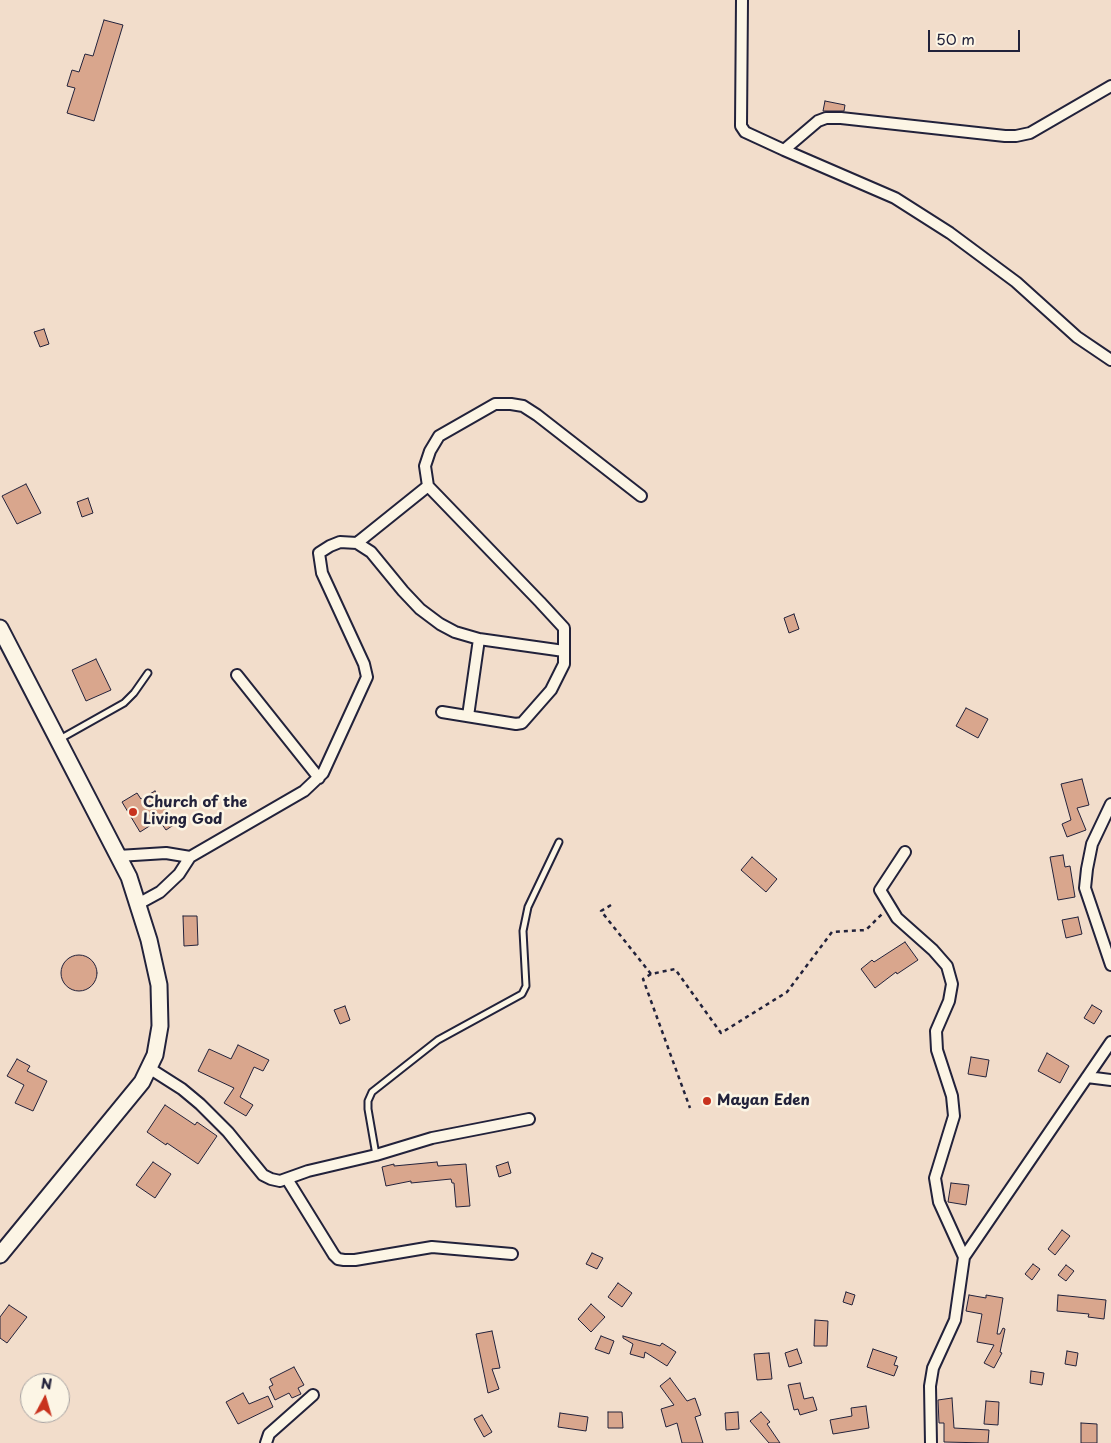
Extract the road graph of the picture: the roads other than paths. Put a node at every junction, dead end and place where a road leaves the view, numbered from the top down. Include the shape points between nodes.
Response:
1 (742, 0) edge
2 (1111, 86) edge
3 (784, 150) junction
4 (1111, 360) edge
5 (428, 486) junction
6 (640, 496) dead end
7 (357, 543) junction
8 (0, 628) edge
9 (479, 639) junction
10 (564, 651) junction
11 (148, 674) dead end
12 (237, 675) dead end
13 (442, 712) dead end
14 (468, 716) junction
15 (58, 740) junction
16 (319, 778) junction
17 (1111, 804) edge
18 (559, 842) dead end
19 (905, 852) dead end
20 (118, 856) junction
21 (190, 857) junction
22 (138, 904) junction
23 (1111, 965) edge
24 (1111, 1042) edge
25 (148, 1068) junction
26 (1087, 1076) junction
27 (1111, 1080) edge
28 (529, 1119) dead end
29 (376, 1155) junction
30 (287, 1179) junction
31 (512, 1254) dead end
32 (0, 1255) edge
33 (964, 1258) junction
34 (313, 1395) dead end
35 (266, 1443) edge
36 (931, 1443) edge

1 - 3 street via 741,126 752,136
2 - 3 street via 1030,132 1016,136 826,118
3 - 4 street via 895,198 950,232 1016,282 1077,337
5 - 6 street via 425,466 439,436 495,404 511,404 537,414
5 - 7 street
5 - 10 street via 564,628
7 - 9 street via 371,552 420,609 440,624
7 - 16 street via 340,542 319,553 322,573 367,677
8 - 15 main road
9 - 10 street
9 - 14 street
10 - 14 street via 564,664 551,690 522,723
11 - 15 lane via 124,702
12 - 16 street
13 - 14 street
15 - 20 main road
16 - 21 street via 304,791
17 - 23 street via 1092,844 1085,888
18 - 29 lane via 528,907 523,931 526,986 522,994 438,1040 372,1092 368,1110
19 - 33 street via 880,890 897,918 946,966 952,984 950,1001 936,1031 937,1050 952,1096 954,1116 935,1178 938,1202
20 - 21 street via 166,853
20 - 22 main road
21 - 22 street via 179,874 160,892
22 - 25 main road via 159,985 160,1026 155,1055
24 - 26 street
25 - 30 street via 200,1104 263,1175 280,1181
25 - 32 main road via 142,1082
26 - 27 street
26 - 33 street
28 - 29 street via 432,1138
29 - 30 street
30 - 31 street via 338,1259 355,1260 432,1247
33 - 36 street via 956,1320 934,1368 930,1386
34 - 35 street via 269,1434

